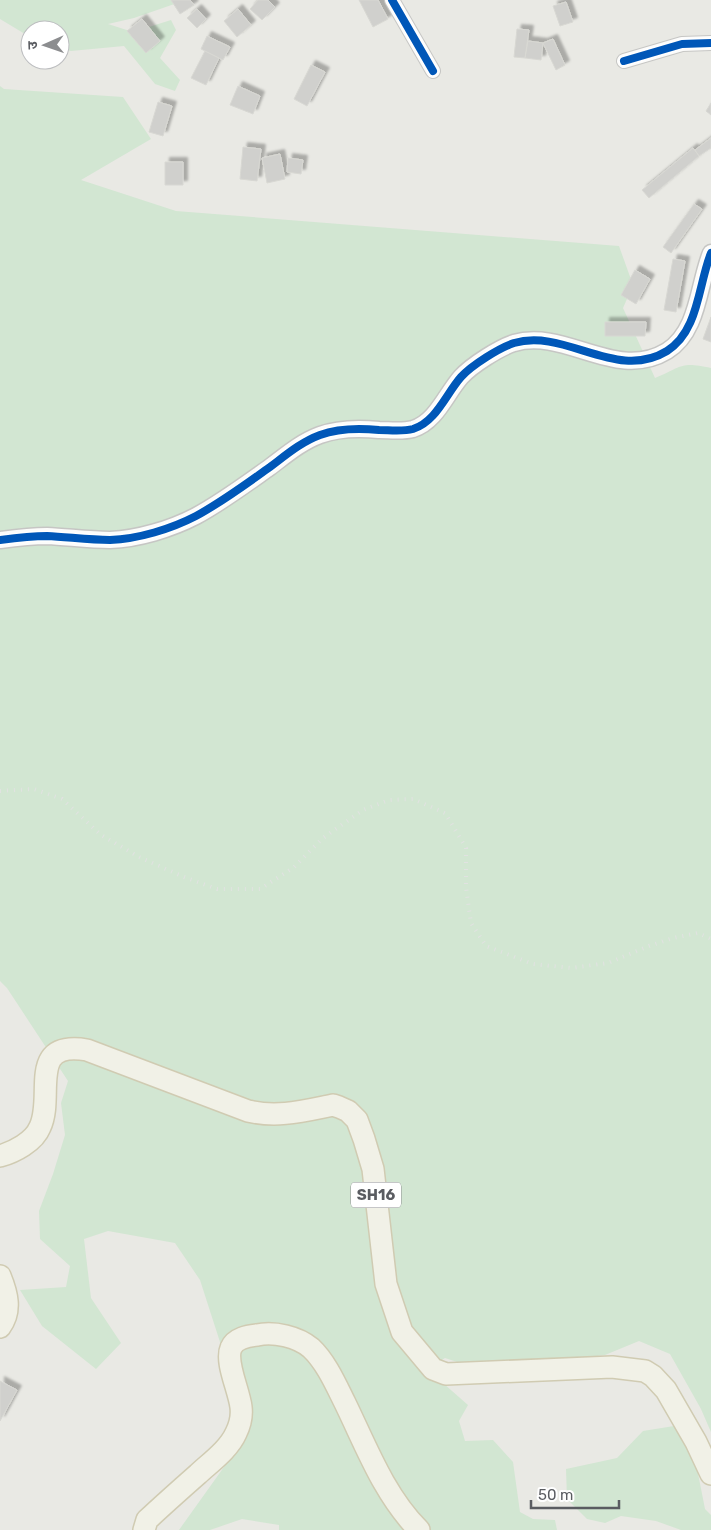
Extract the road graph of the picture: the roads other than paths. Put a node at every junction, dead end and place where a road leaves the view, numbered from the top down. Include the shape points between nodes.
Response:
1 (392, 0) edge
2 (711, 43) edge
3 (624, 61) dead end
4 (433, 71) dead end
5 (711, 253) edge
6 (0, 540) edge
7 (0, 1156) edge
8 (0, 1276) edge
9 (0, 1327) edge
10 (711, 1474) edge
11 (144, 1530) edge
12 (418, 1530) edge

1 - 4 street
2 - 3 street via 682,44
5 - 6 street via 692,320 682,338 652,358 619,361 530,339 495,351 462,376 428,421 413,429 356,428 320,435 303,443 233,494 178,524 112,540 45,536
7 - 10 main road, SH16 via 13,1152 38,1132 44,1113 46,1068 54,1054 69,1049 87,1050 248,1111 280,1115 339,1106 357,1120 373,1169 391,1304 402,1332 433,1369 454,1374 612,1367 645,1371 666,1390
8 - 9 main road via 8,1304
11 - 12 main road via 148,1520 217,1457 236,1433 241,1409 230,1349 234,1342 244,1337 262,1334 298,1340 315,1354 340,1392 379,1474 406,1518

